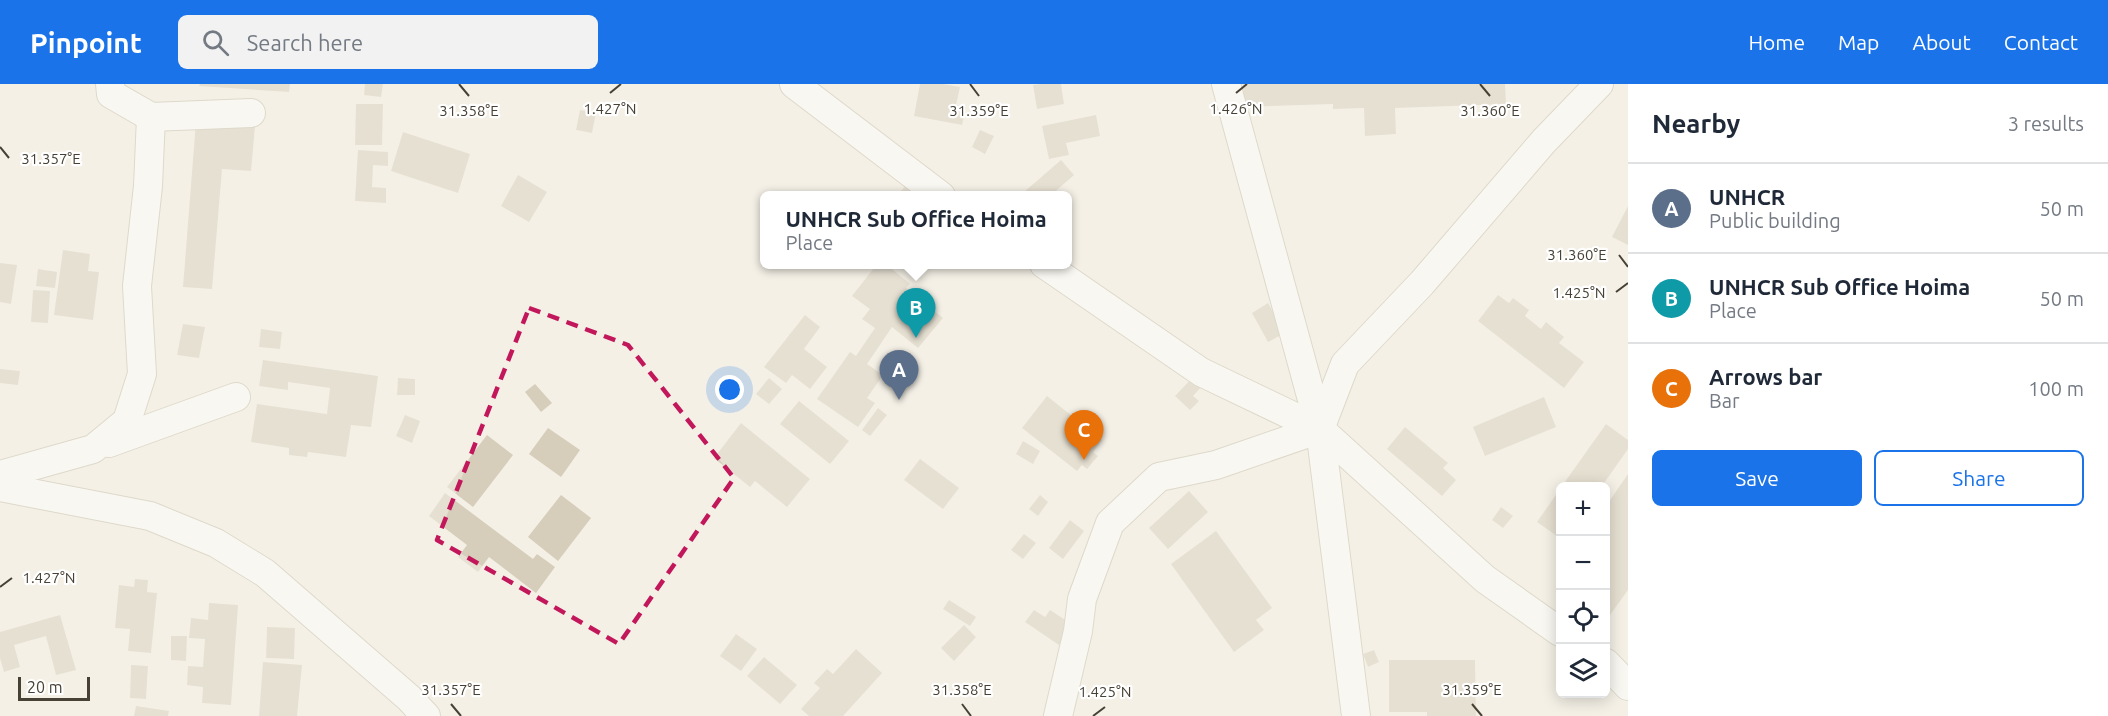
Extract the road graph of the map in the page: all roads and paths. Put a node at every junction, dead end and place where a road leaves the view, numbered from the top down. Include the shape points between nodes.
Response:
1 (110, 84) edge
2 (794, 84) edge
3 (1226, 84) edge
4 (1599, 84) edge
5 (251, 113) dead end
6 (152, 117) junction
7 (936, 191) edge
8 (1051, 269) edge
9 (236, 397) dead end
10 (1320, 429) junction
11 (93, 449) junction
12 (0, 476) edge
13 (0, 487) edge
14 (1556, 629) edge
15 (1610, 668) edge
16 (1628, 686) edge
17 (426, 716) edge
18 (1058, 716) edge
19 (1356, 716) edge

1 - 6 street via 111,94
2 - 7 street
3 - 10 street
4 - 10 street via 1345,364
5 - 6 street
6 - 11 street via 137,286 142,374 127,421
8 - 10 street via 1201,372
9 - 11 street
10 - 14 street via 1485,579
10 - 18 street via 1216,465 1159,477 1110,524 1082,598
10 - 19 street
11 - 12 street
13 - 17 street via 150,516 216,543 266,573
15 - 16 street

